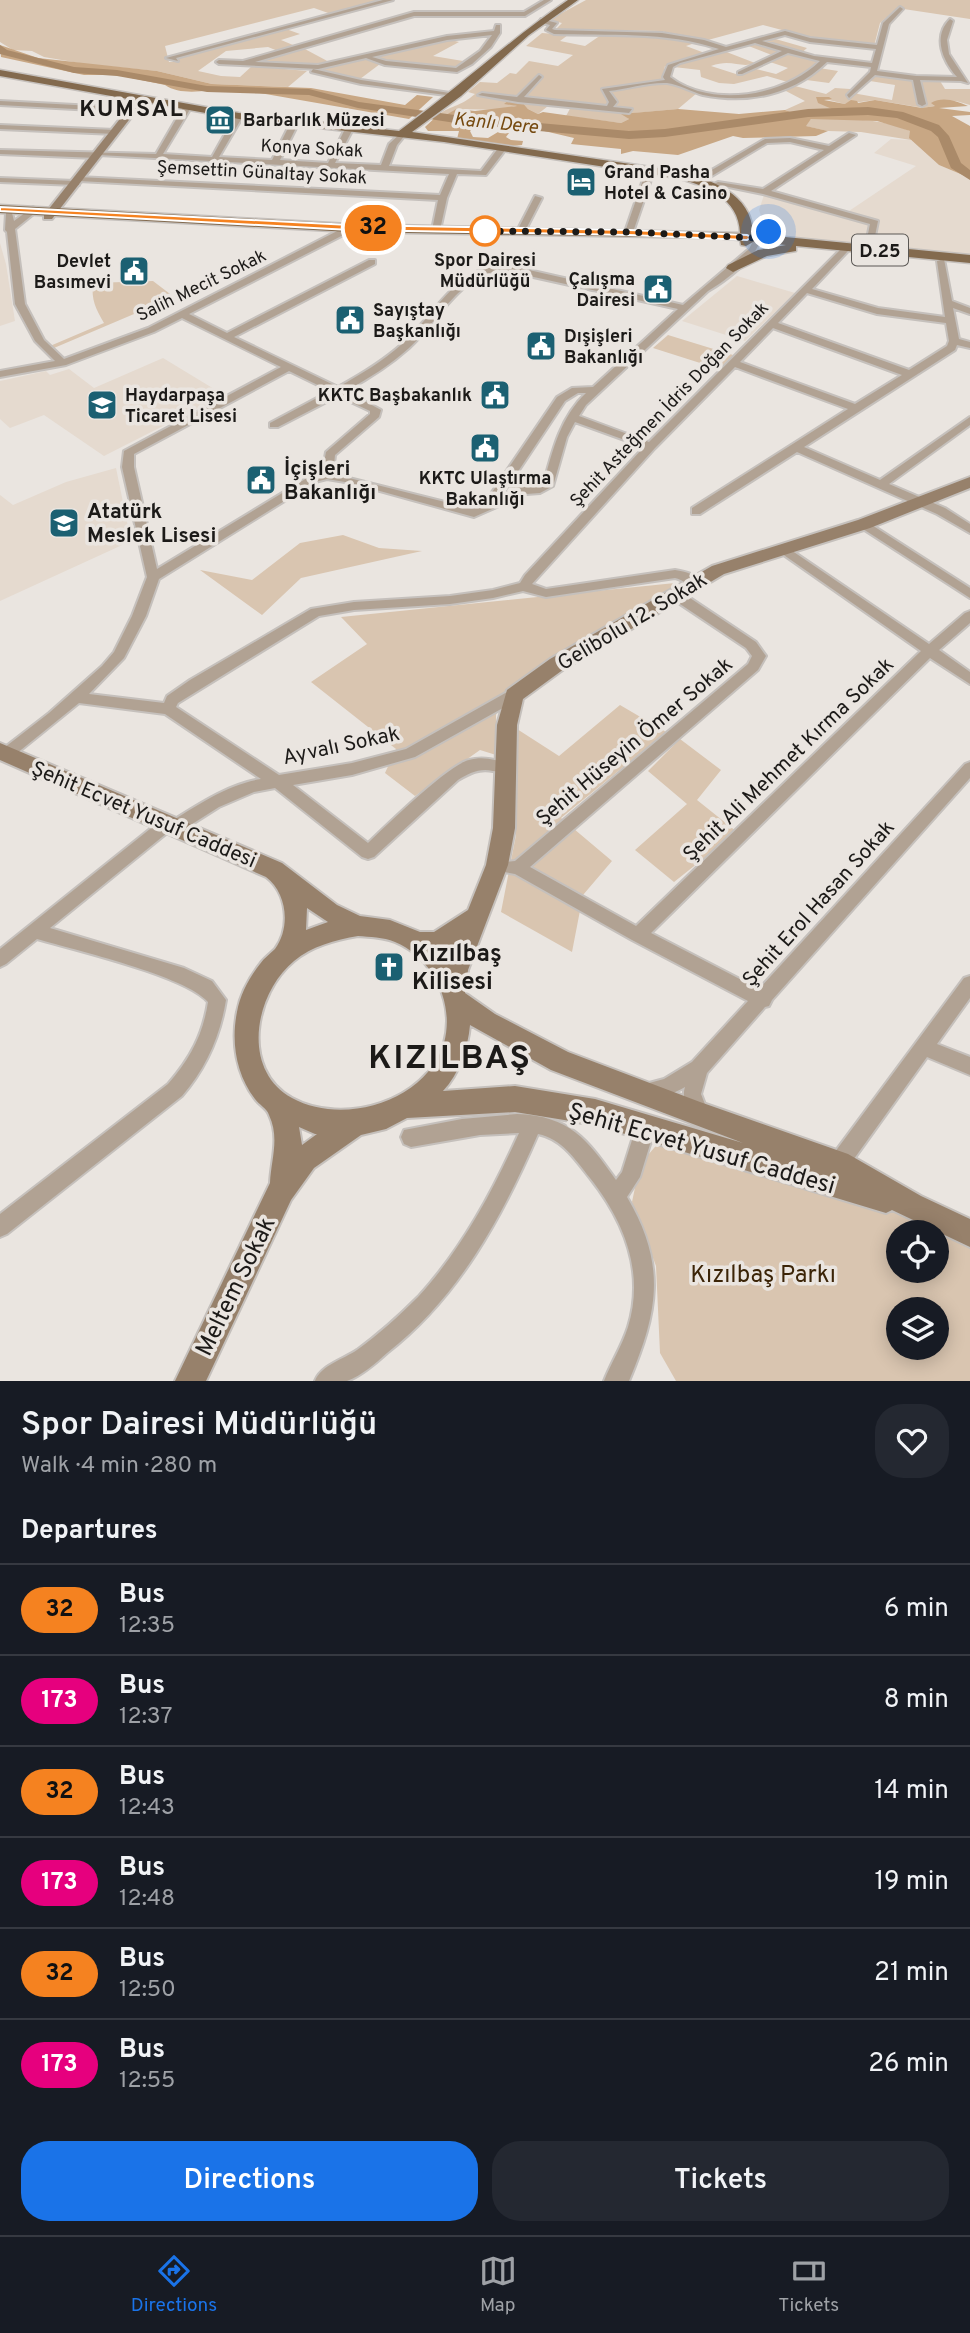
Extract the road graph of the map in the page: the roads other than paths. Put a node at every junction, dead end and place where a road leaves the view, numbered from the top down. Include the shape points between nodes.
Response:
1 (390, 0) edge
2 (548, 0) edge
3 (563, 0) edge
4 (574, 0) edge
5 (414, 5) dead end
6 (900, 9) dead end
7 (414, 14) junction
8 (513, 14) junction
9 (541, 21) junction
10 (950, 21) dead end
11 (506, 22) junction
12 (515, 23) dead end
13 (497, 33) junction
14 (754, 41) junction
15 (880, 47) junction
16 (725, 49) junction
17 (785, 52) junction
18 (368, 57) junction
19 (176, 60) dead end
20 (825, 60) junction
21 (219, 62) dead end
22 (244, 63) junction
23 (386, 63) junction
24 (875, 65) junction
25 (310, 68) junction
26 (377, 70) dead end
27 (0, 73) edge
28 (740, 73) dead end
29 (873, 73) junction
30 (369, 76) dead end
31 (539, 77) dead end
32 (916, 78) junction
33 (670, 81) junction
34 (361, 82) junction
35 (967, 82) edge
36 (446, 93) junction
37 (482, 95) dead end
38 (849, 96) dead end
39 (141, 98) junction
40 (518, 100) junction
41 (0, 103) edge
42 (922, 104) dead end
43 (188, 106) junction
44 (131, 110) junction
45 (608, 110) junction
46 (629, 111) dead end
47 (239, 116) junction
48 (423, 117) junction
49 (295, 122) junction
50 (0, 127) edge
51 (345, 127) junction
52 (367, 128) junction
53 (115, 132) junction
54 (403, 133) junction
55 (852, 135) dead end
56 (444, 139) junction
57 (502, 149) junction
58 (831, 149) junction
59 (0, 152) edge
60 (97, 155) junction
61 (159, 155) junction
62 (551, 156) junction
63 (215, 158) junction
64 (275, 162) junction
65 (331, 164) junction
66 (384, 168) junction
67 (650, 171) junction
68 (454, 172) junction
69 (702, 178) junction
70 (0, 180) edge
71 (77, 181) junction
72 (718, 184) junction
73 (764, 192) junction
74 (443, 198) junction
75 (538, 198) dead end
76 (3, 213) edge
77 (40, 213) junction
78 (348, 229) junction
79 (9, 230) junction
80 (436, 230) junction
81 (521, 231) junction
82 (629, 232) junction
83 (752, 235) junction
84 (714, 236) junction
85 (795, 244) junction
86 (869, 249) junction
87 (844, 251) junction
88 (941, 261) junction
89 (970, 261) edge
90 (372, 262) dead end
91 (735, 262) junction
92 (806, 290) junction
93 (947, 302) junction
94 (685, 307) junction
95 (970, 311) edge
96 (183, 315) junction
97 (951, 321) junction
98 (772, 324) junction
99 (228, 336) junction
100 (954, 341) junction
101 (970, 345) edge
102 (62, 363) junction
103 (734, 364) junction
104 (288, 368) junction
105 (0, 374) edge
106 (912, 374) junction
107 (594, 390) junction
108 (336, 392) junction
109 (858, 409) junction
110 (571, 418) junction
111 (970, 420) edge
112 (274, 425) dead end
113 (651, 446) junction
114 (798, 448) junction
115 (327, 476) junction
116 (510, 477) junction
117 (970, 482) edge
118 (880, 485) junction
119 (526, 490) junction
120 (919, 502) junction
121 (488, 508) junction
122 (696, 511) dead end
123 (864, 524) junction
124 (970, 529) edge
125 (785, 550) junction
126 (153, 578) junction
127 (697, 583) junction
128 (525, 586) junction
129 (970, 594) edge
130 (676, 595) junction
131 (970, 616) edge
132 (929, 651) junction
133 (970, 679) edge
134 (514, 695) junction
135 (75, 697) junction
136 (168, 709) junction
137 (4, 757) edge
138 (970, 768) edge
139 (506, 769) junction
140 (276, 780) junction
141 (169, 826) junction
142 (507, 867) junction
143 (286, 880) junction
144 (476, 916) junction
145 (358, 926) junction
146 (36, 930) junction
147 (638, 935) junction
148 (418, 942) junction
149 (283, 956) junction
150 (0, 959) edge
151 (970, 984) edge
152 (456, 995) junction
153 (762, 1000) junction
154 (924, 1046) junction
155 (970, 1066) edge
156 (699, 1068) junction
157 (643, 1093) junction
158 (279, 1104) junction
159 (408, 1106) junction
160 (700, 1115) junction
161 (533, 1124) junction
162 (352, 1125) junction
163 (645, 1128) junction
164 (411, 1137) dead end
165 (839, 1163) junction
166 (281, 1190) junction
167 (617, 1195) junction
168 (911, 1206) junction
169 (0, 1227) edge
170 (970, 1233) edge
171 (190, 1381) edge
172 (326, 1381) edge
173 (615, 1381) edge

1 - 19 street via 169,58
2 - 8 street via 528,13
3 - 36 main road via 515,32
4 - 9 main road
5 - 7 street
6 - 15 street via 886,23
7 - 8 street
7 - 22 street
8 - 11 street
9 - 16 street via 555,24 548,29 554,32 670,34
9 - 48 main road
10 - 35 street via 942,39 943,51
11 - 12 street
11 - 13 street via 498,25
13 - 18 street via 447,38
13 - 23 street via 464,67 452,71
14 - 15 street via 785,33
14 - 16 street
14 - 17 street
15 - 24 street
16 - 33 street via 670,66 666,77
17 - 20 street
17 - 28 street
18 - 23 street
18 - 25 street
20 - 24 street
20 - 33 street via 799,82 766,94 724,96
21 - 22 street
22 - 25 street
23 - 26 street
24 - 29 street
25 - 34 street
27 - 39 main road
29 - 32 street
29 - 38 street
30 - 34 street
31 - 40 street
32 - 35 street
32 - 42 street
33 - 45 street via 604,90 613,102
34 - 36 street
36 - 48 main road
37 - 40 street
39 - 43 main road
39 - 44 main road
40 - 45 street
41 - 44 street
43 - 47 main road
43 - 61 street
44 - 53 main road
45 - 46 street
47 - 49 main road
47 - 63 street
48 - 52 main road
48 - 54 main road
48 - 56 main road via 424,132
49 - 51 main road
49 - 64 street
50 - 53 street
51 - 52 main road
51 - 54 main road
51 - 65 street
52 - 54 main road
53 - 60 main road
54 - 56 main road
54 - 66 street via 393,144
55 - 58 street
56 - 57 main road
57 - 62 main road
57 - 68 street, Konya Sokak via 483,173
58 - 69 street via 773,139
58 - 73 street
59 - 60 street, Konya Sokak
60 - 61 street, Konya Sokak
60 - 71 main road
61 - 63 street, Konya Sokak
62 - 67 main road
62 - 69 main road
63 - 64 street, Konya Sokak
64 - 65 street, Konya Sokak
65 - 66 street, Konya Sokak
66 - 68 street, Konya Sokak
67 - 82 street
67 - 83 main road via 716,189 738,205
68 - 74 street
69 - 72 main road
70 - 71 street, Şemsettin Günaltay Sokak
71 - 74 street, Şemsettin Günaltay Sokak
71 - 77 main road via 62,201
72 - 73 street
72 - 83 main road via 747,204
73 - 86 street via 875,223
74 - 80 street
75 - 81 street
76 - 77 main road, D.25
76 - 79 street
77 - 78 main road, D.25
77 - 79 street
78 - 80 main road, D.25
78 - 84 main road, D.25
78 - 96 street, Salih Mecit Sokak
79 - 102 street via 20,304 40,341
80 - 81 main road, D.25
81 - 82 main road, D.25
82 - 84 main road, D.25
83 - 84 main road, D.25
83 - 85 main road, D.25
83 - 91 street via 753,250
84 - 91 main road via 731,245
85 - 86 main road, D.25
85 - 87 main road, D.25
85 - 91 main road
86 - 89 main road, D.25
87 - 88 main road, D.25
87 - 92 street, Şehit Asteğmen İdris Doğan Sokak
88 - 89 main road, D.25
88 - 93 street
90 - 99 street
91 - 94 street
92 - 97 street via 877,311
92 - 98 street, Şehit Asteğmen İdris Doğan Sokak
93 - 95 street
93 - 97 street
94 - 107 street
94 - 108 street via 489,267 458,288 411,340
96 - 99 street
96 - 102 street, Salih Mecit Sokak
97 - 100 street
98 - 103 street, Şehit Asteğmen İdris Doğan Sokak
98 - 106 street
99 - 104 street
100 - 101 street
100 - 106 street via 943,355
102 - 105 street, Salih Mecit Sokak
103 - 109 street
103 - 113 street, Şehit Asteğmen İdris Doğan Sokak
104 - 108 street
104 - 126 street via 128,453
106 - 109 street
107 - 110 street
107 - 116 street via 576,390 561,399
108 - 112 street
108 - 115 street via 377,411 330,454
109 - 114 street
110 - 113 street
110 - 119 street via 549,484
111 - 118 street
113 - 128 street, Şehit Asteğmen İdris Doğan Sokak
114 - 118 street
114 - 122 street
115 - 121 street via 465,512
115 - 126 street via 311,480
116 - 119 street via 513,485
116 - 121 street
117 - 120 main road, Gelibolu 12. Sokak
118 - 120 street
119 - 121 street
120 - 123 main road, Gelibolu 12. Sokak
120 - 124 street
123 - 125 main road, Gelibolu 12. Sokak
123 - 129 street
125 - 127 main road, Gelibolu 12. Sokak via 718,570
125 - 132 street
126 - 135 street via 118,655
127 - 128 street via 674,573 546,593
127 - 130 main road, Gelibolu 12. Sokak
128 - 136 street via 450,600 316,612 195,684 172,700
130 - 134 main road, Gelibolu 12. Sokak via 557,664
130 - 142 street, Şehit Hüseyin Ömer Sokak via 751,645 759,656 753,667
131 - 132 street, Şehit Ali Mehmet Kırma Sokak
132 - 133 street
132 - 147 street, Şehit Ali Mehmet Kırma Sokak
134 - 139 main road via 507,725
134 - 140 street, Ayvalı Sokak via 410,752 352,769
135 - 136 street
135 - 137 street
136 - 140 street
137 - 141 main road, Şehit Ecvet Yusuf Caddesi
138 - 153 street, Şehit Erol Hasan Sokak
139 - 140 street via 470,765 368,852
139 - 142 main road
140 - 141 street, Ayvalı Sokak via 252,786
141 - 143 main road, Şehit Ecvet Yusuf Caddesi via 274,870
141 - 146 street, Ayvalı Sokak
142 - 144 main road
142 - 147 street
143 - 145 main road, Şehit Ecvet Yusuf Caddesi via 329,912
143 - 149 main road via 298,906 298,925
144 - 148 main road via 438,943
144 - 152 main road via 456,970
145 - 148 main road via 389,930
145 - 149 main road via 306,940
146 - 150 street, Ayvalı Sokak
146 - 169 street via 178,974 206,987 218,1000 206,1045 175,1090
147 - 153 street
148 - 152 main road via 440,962
149 - 158 main road via 250,1002 245,1030 248,1058 259,1083
151 - 154 street
152 - 157 main road, Şehit Ecvet Yusuf Caddesi via 486,1022 559,1061
152 - 159 main road via 458,1030 450,1059 433,1085
153 - 156 street, Şehit Erol Hasan Sokak
154 - 155 street
154 - 165 street
156 - 157 street, Şehit Erol Hasan Sokak via 659,1090
156 - 160 street via 692,1094
157 - 160 main road, Şehit Ecvet Yusuf Caddesi
158 - 162 main road via 300,1117
158 - 166 main road, Meltem Sokak via 290,1141
159 - 162 main road via 381,1119
159 - 163 main road, Şehit Ecvet Yusuf Caddesi via 515,1099 595,1112
160 - 165 main road, Şehit Ecvet Yusuf Caddesi
161 - 164 street via 488,1125
161 - 167 street via 567,1135
161 - 172 street via 470,1250 448,1279 374,1352
162 - 166 main road, Meltem Sokak via 305,1159
163 - 167 street via 631,1177
163 - 168 main road, Şehit Ecvet Yusuf Caddesi
165 - 168 main road, Şehit Ecvet Yusuf Caddesi
166 - 171 main road, Meltem Sokak
167 - 173 street via 643,1255 642,1312
168 - 170 main road, Şehit Ecvet Yusuf Caddesi

